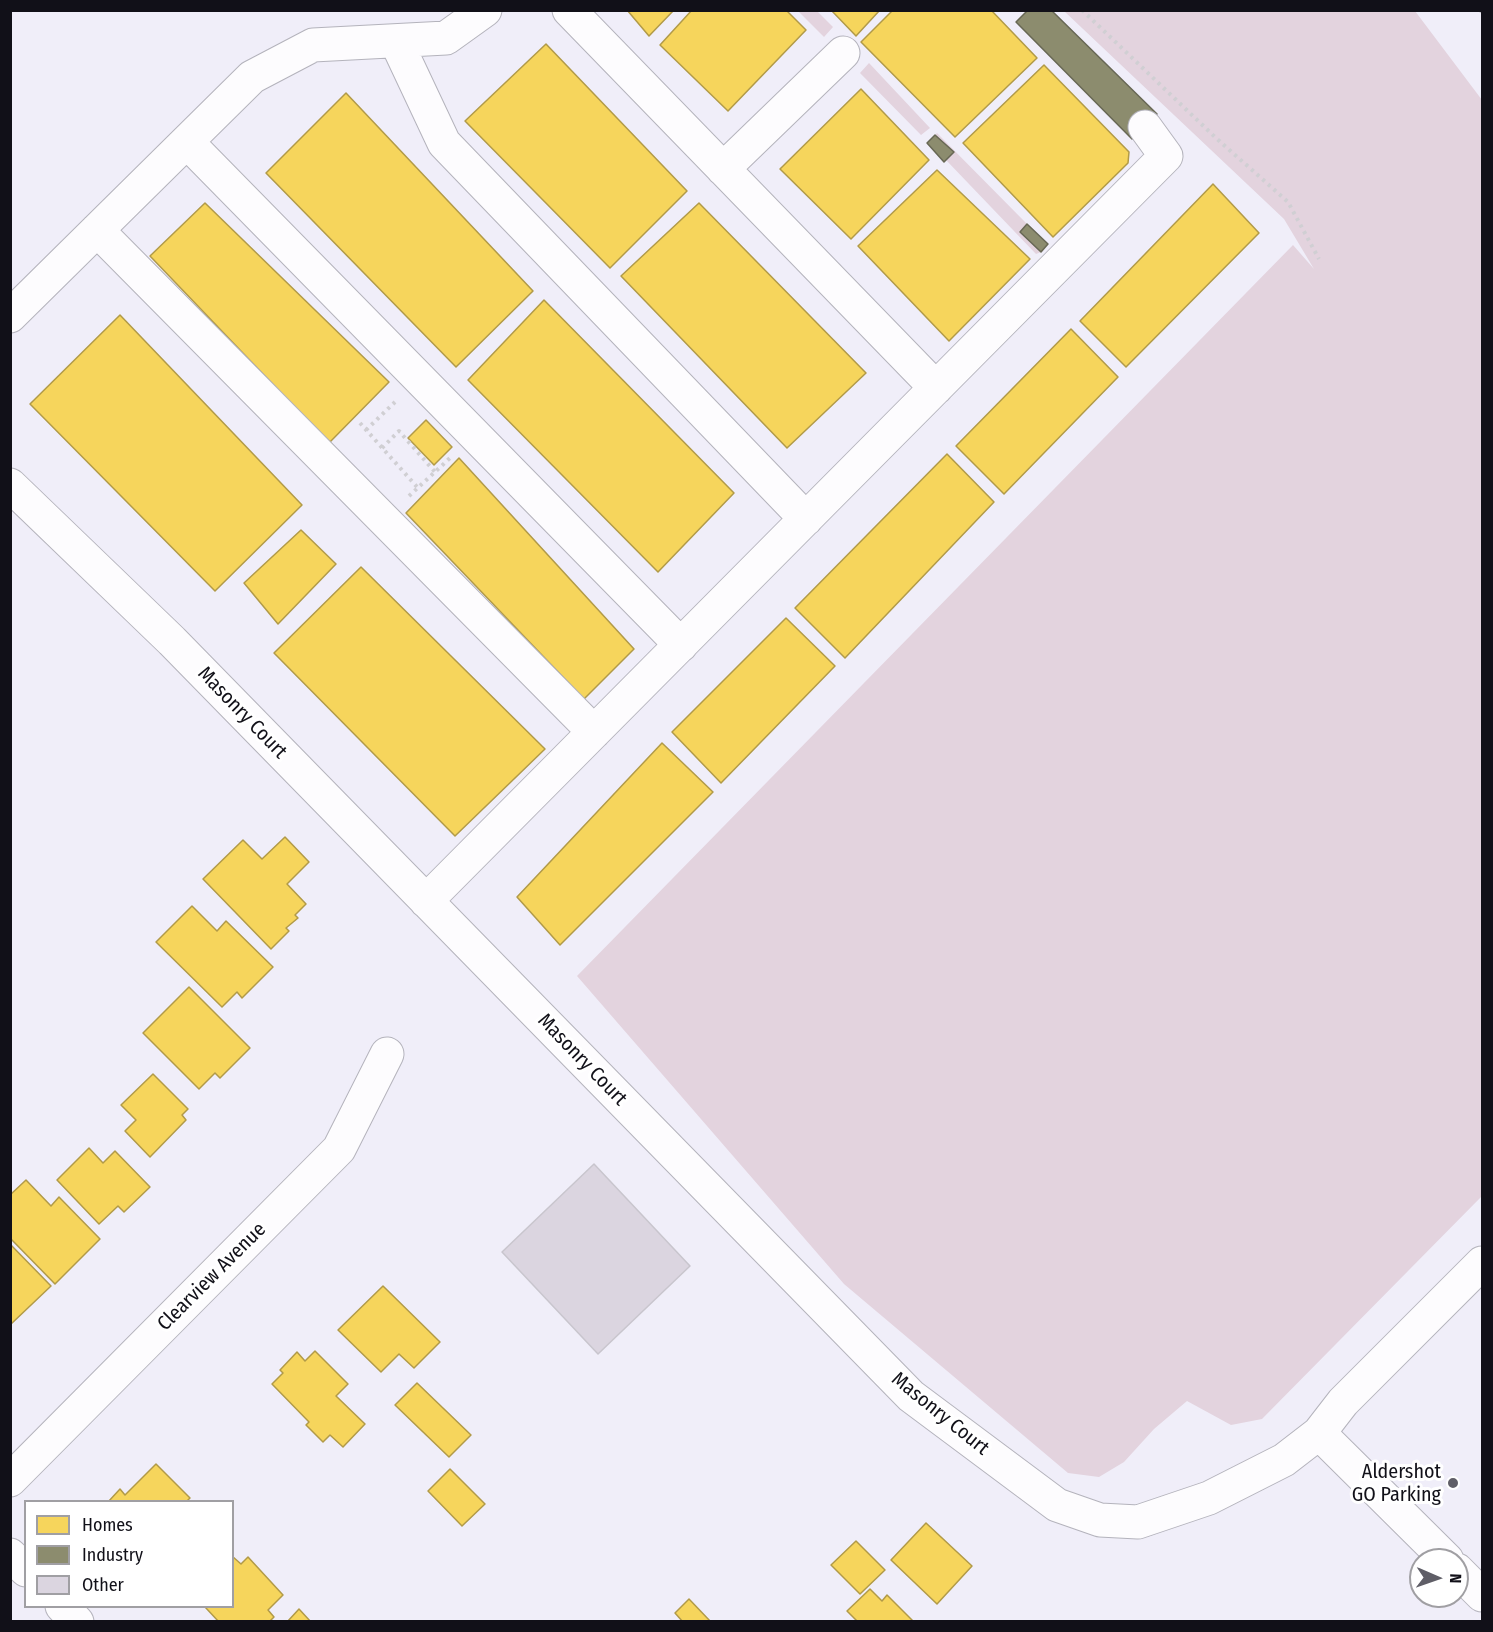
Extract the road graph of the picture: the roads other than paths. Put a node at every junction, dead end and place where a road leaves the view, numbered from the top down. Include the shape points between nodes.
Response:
1 (485, 10) edge
2 (569, 10) edge
3 (396, 40) junction
4 (843, 53) dead end
5 (1145, 126) dead end
6 (187, 142) junction
7 (723, 169) junction
8 (97, 230) junction
9 (10, 316) edge
10 (936, 388) junction
11 (10, 485) edge
12 (806, 519) junction
13 (681, 645) junction
14 (594, 732) junction
15 (426, 901) junction
16 (387, 1054) dead end
17 (1482, 1263) edge
18 (1319, 1433) junction
19 (10, 1480) edge
20 (1435, 1548) edge
21 (10, 1555) edge
22 (24, 1568) edge
23 (1469, 1582) edge
24 (1482, 1595) edge
25 (64, 1608) edge
26 (77, 1622) edge

1 - 3 street via 446,38
2 - 7 street
3 - 6 street via 313,45 252,77
3 - 12 street via 444,143
4 - 7 street
5 - 10 street via 1166,156
6 - 8 street
6 - 13 street
7 - 10 street
8 - 9 street
8 - 14 street
10 - 12 street
11 - 15 street, Masonry Court via 172,641
12 - 13 street
13 - 14 street
14 - 15 street
15 - 18 street, Masonry Court via 911,1396 1057,1505 1100,1520 1138,1522 1209,1498 1284,1460
16 - 19 street, Clearview Avenue via 339,1149
17 - 18 street, Masonry Court via 1342,1402
18 - 20 street
21 - 22 street
23 - 24 street
25 - 26 street

